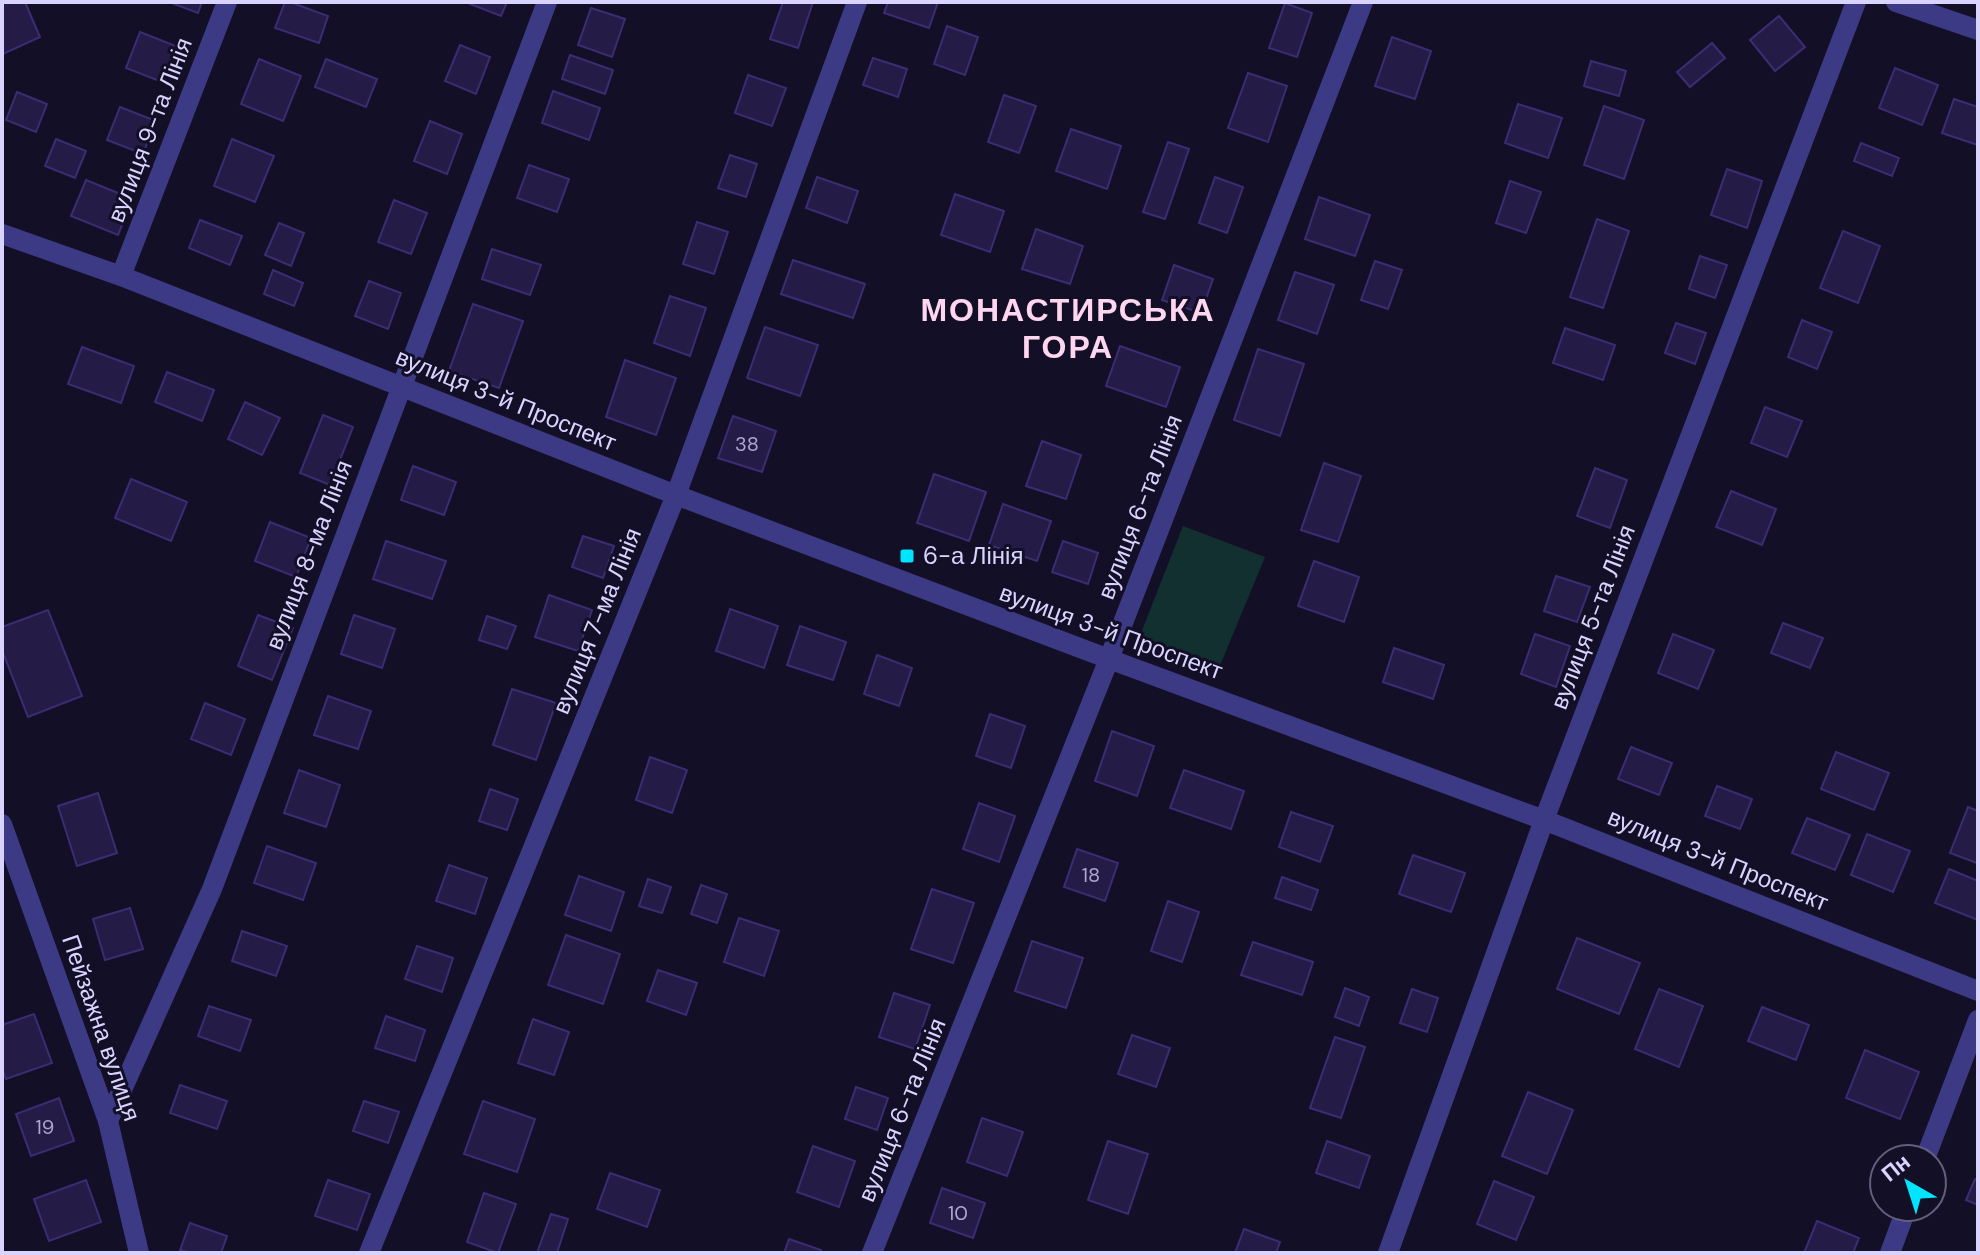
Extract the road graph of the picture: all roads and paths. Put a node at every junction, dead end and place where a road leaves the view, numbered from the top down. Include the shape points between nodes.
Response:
1 (227, 2) edge
2 (547, 2) edge
3 (857, 2) edge
4 (1363, 2) edge
5 (1856, 2) edge
6 (1896, 2) edge
7 (1978, 30) edge
8 (2, 234) edge
9 (121, 276) junction
10 (401, 386) junction
11 (676, 495) junction
12 (1109, 659) junction
13 (1544, 820) junction
14 (2, 824) edge
15 (1978, 991) edge
16 (1978, 1020) edge
17 (108, 1121) junction
18 (1931, 1143) edge
19 (1901, 1223) edge
20 (139, 1253) edge
21 (369, 1253) edge
22 (872, 1253) edge
23 (1388, 1253) edge
24 (1890, 1253) edge

1 - 9 street, вулиця 9-та Лінія
2 - 10 street, вулиця 8-ма Лінія
3 - 11 street, вулиця 7-ма Лінія
4 - 12 street, вулиця 6-та Лінія
5 - 13 street, вулиця 5-та Лінія
6 - 7 street
8 - 9 street, вулиця 3-й Проспект
9 - 10 street, вулиця 3-й Проспект
10 - 11 street, вулиця 3-й Проспект
10 - 17 street, вулиця 8-ма Лінія via 212,889
11 - 12 street, вулиця 3-й Проспект
11 - 21 street, вулиця 7-ма Лінія
12 - 13 street, вулиця 3-й Проспект
12 - 22 street, вулиця 6-та Лінія
13 - 15 street, вулиця 3-й Проспект
13 - 23 street, вулиця 5-та Лінія
14 - 17 street, Пейзажна вулиця
16 - 18 street
17 - 20 street, Пейзажна вулиця
19 - 24 street

